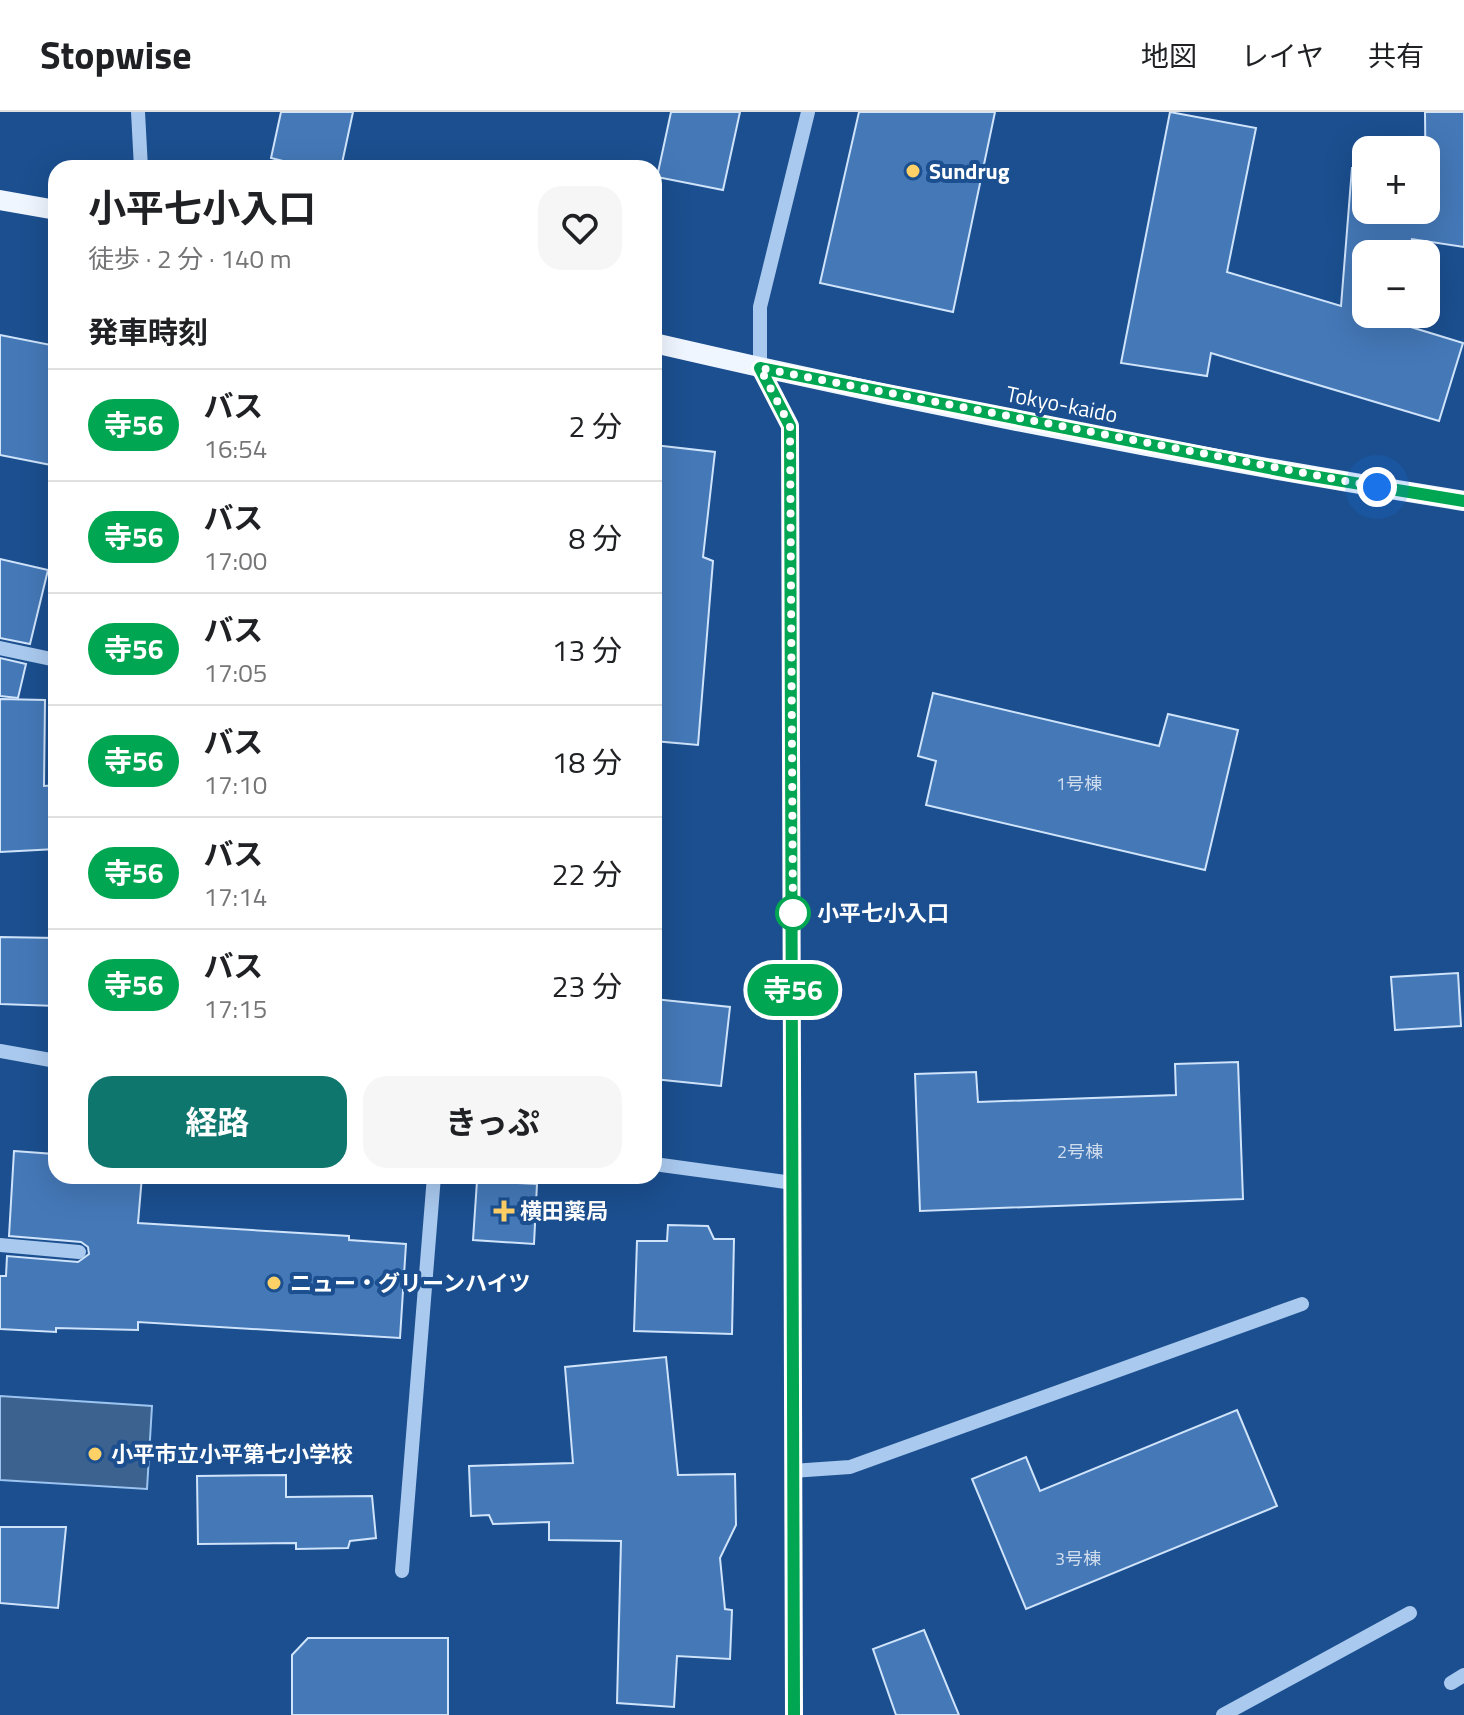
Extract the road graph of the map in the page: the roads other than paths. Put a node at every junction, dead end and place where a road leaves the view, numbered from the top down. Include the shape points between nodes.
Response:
1 (138, 112) edge
2 (808, 112) edge
3 (141, 160) edge
4 (0, 200) edge
5 (48, 209) edge
6 (662, 345) edge
7 (760, 368) junction
8 (1464, 501) edge
9 (0, 648) edge
10 (48, 658) edge
11 (0, 1051) edge
12 (48, 1060) edge
13 (662, 1165) edge
14 (793, 1183) junction
15 (433, 1184) edge
16 (0, 1245) edge
17 (79, 1252) dead end
18 (1302, 1304) dead end
19 (792, 1471) junction
20 (402, 1571) dead end
21 (1410, 1613) dead end
22 (794, 1715) edge
23 (1223, 1715) edge

1 - 3 street
2 - 7 street via 762,288
4 - 5 main road
6 - 7 main road, Tokyo-kaido
7 - 8 main road, Tokyo-kaido via 1294,473
7 - 14 street via 790,426
9 - 10 street
11 - 12 street
13 - 14 street
14 - 19 street
15 - 20 street
16 - 17 street
18 - 19 street via 850,1467
19 - 22 street
21 - 23 street

